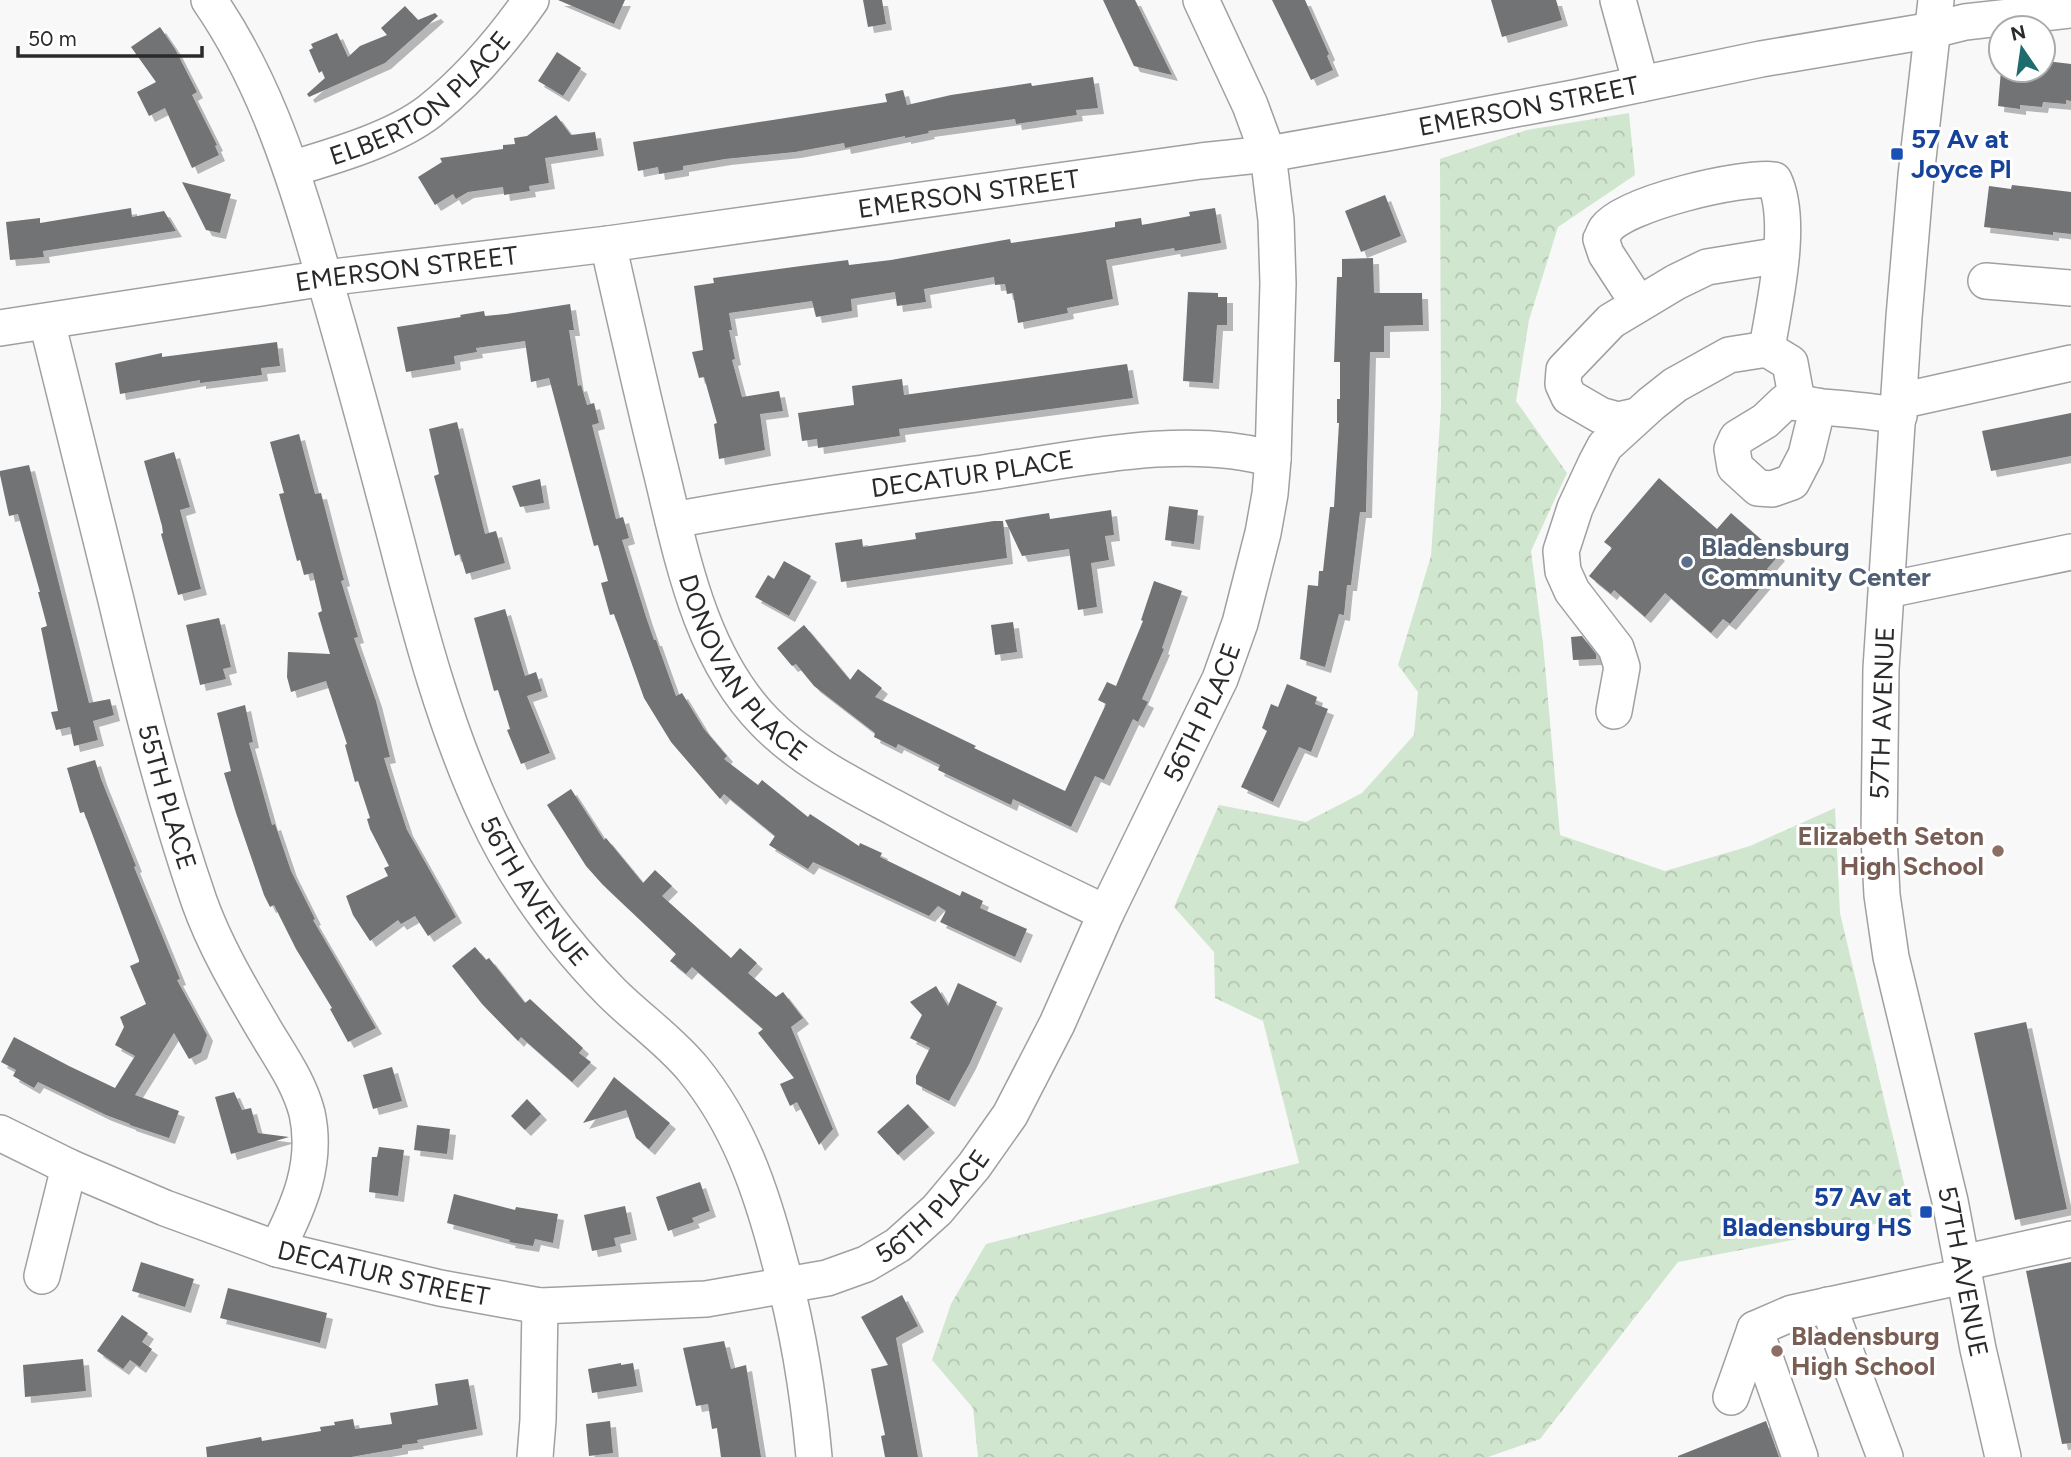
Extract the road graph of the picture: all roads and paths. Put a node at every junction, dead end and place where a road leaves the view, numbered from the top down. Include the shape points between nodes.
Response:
1 (209, 0) edge
2 (531, 0) edge
3 (1201, 0) edge
4 (1618, 0) edge
5 (2071, 10) edge
6 (1935, 15) edge
7 (1642, 84) junction
8 (1268, 154) junction
9 (291, 169) junction
10 (608, 243) junction
11 (1781, 255) junction
12 (325, 278) junction
13 (1986, 281) dead end
14 (2071, 288) edge
15 (1638, 303) junction
16 (47, 322) junction
17 (0, 328) edge
18 (1767, 349) junction
19 (2071, 363) edge
20 (1899, 408) junction
21 (1636, 416) junction
22 (1273, 459) junction
23 (673, 520) junction
24 (2071, 552) edge
25 (1886, 590) junction
26 (1614, 711) dead end
27 (1106, 913) junction
28 (0, 1133) edge
29 (69, 1167) junction
30 (2071, 1239) edge
31 (277, 1250) junction
32 (1963, 1269) junction
33 (42, 1276) dead end
34 (786, 1285) junction
35 (540, 1306) junction
36 (1828, 1306) junction
37 (1755, 1329) junction
38 (1731, 1397) dead end
39 (535, 1457) edge
40 (814, 1457) edge
41 (1800, 1457) edge
42 (1885, 1457) edge
43 (2003, 1457) edge

1 - 9 street, 56TH AVENUE via 251,72
2 - 9 street, ELBERTON PLACE via 506,36 428,112 380,138
3 - 8 street, 56TH PLACE
4 - 7 street
5 - 6 street, EMERSON STREET via 1965,22
6 - 7 street, EMERSON STREET
6 - 20 street, 57TH AVENUE via 1916,176
7 - 8 street, EMERSON STREET
8 - 10 street, EMERSON STREET
8 - 22 street, 56TH PLACE via 1278,283
9 - 12 street, 56TH AVENUE
10 - 12 street, EMERSON STREET
10 - 23 street, DONOVAN PLACE
11 - 15 street via 1707,267
11 - 15 street via 1780,191 1774,180 1763,178 1672,196 1633,212 1607,228 1601,239
11 - 18 street
12 - 16 street, EMERSON STREET
12 - 34 street, 56TH AVENUE via 432,665 457,748 487,817 570,947 612,993 677,1051 727,1117 755,1177
13 - 14 street
15 - 21 street via 1611,321 1564,370 1563,384 1569,397 1600,415
16 - 17 street, EMERSON STREET
16 - 31 street, 55TH PLACE via 177,836 201,906 238,986 299,1086 307,1114 309,1172 296,1213
18 - 20 street via 1790,363 1808,404
18 - 21 street via 1729,355 1675,385
19 - 20 street
20 - 25 street, 57TH AVENUE
21 - 26 street via 1605,446 1575,508 1561,551 1572,591 1616,648 1622,667
22 - 23 street, DECATUR PLACE via 1222,448 1148,450
22 - 27 street, 56TH PLACE via 1263,533 1220,679
23 - 27 street, DONOVAN PLACE via 714,646 765,722 825,770 857,788
24 - 25 street
25 - 32 street, 57TH AVENUE via 1879,781 1882,895 1891,957
27 - 34 street, 56TH PLACE via 1010,1115 937,1210 898,1245 866,1264 827,1278
28 - 29 street, DECATUR STREET
29 - 31 street, DECATUR STREET
29 - 33 street
30 - 32 street
31 - 35 street, DECATUR STREET via 440,1289
32 - 36 street
32 - 43 street, 57TH AVENUE
34 - 35 street, DECATUR STREET via 706,1298
34 - 40 street, 56TH AVENUE via 801,1352
35 - 39 street
36 - 37 street via 1792,1313
36 - 42 street
37 - 38 street
37 - 41 street

